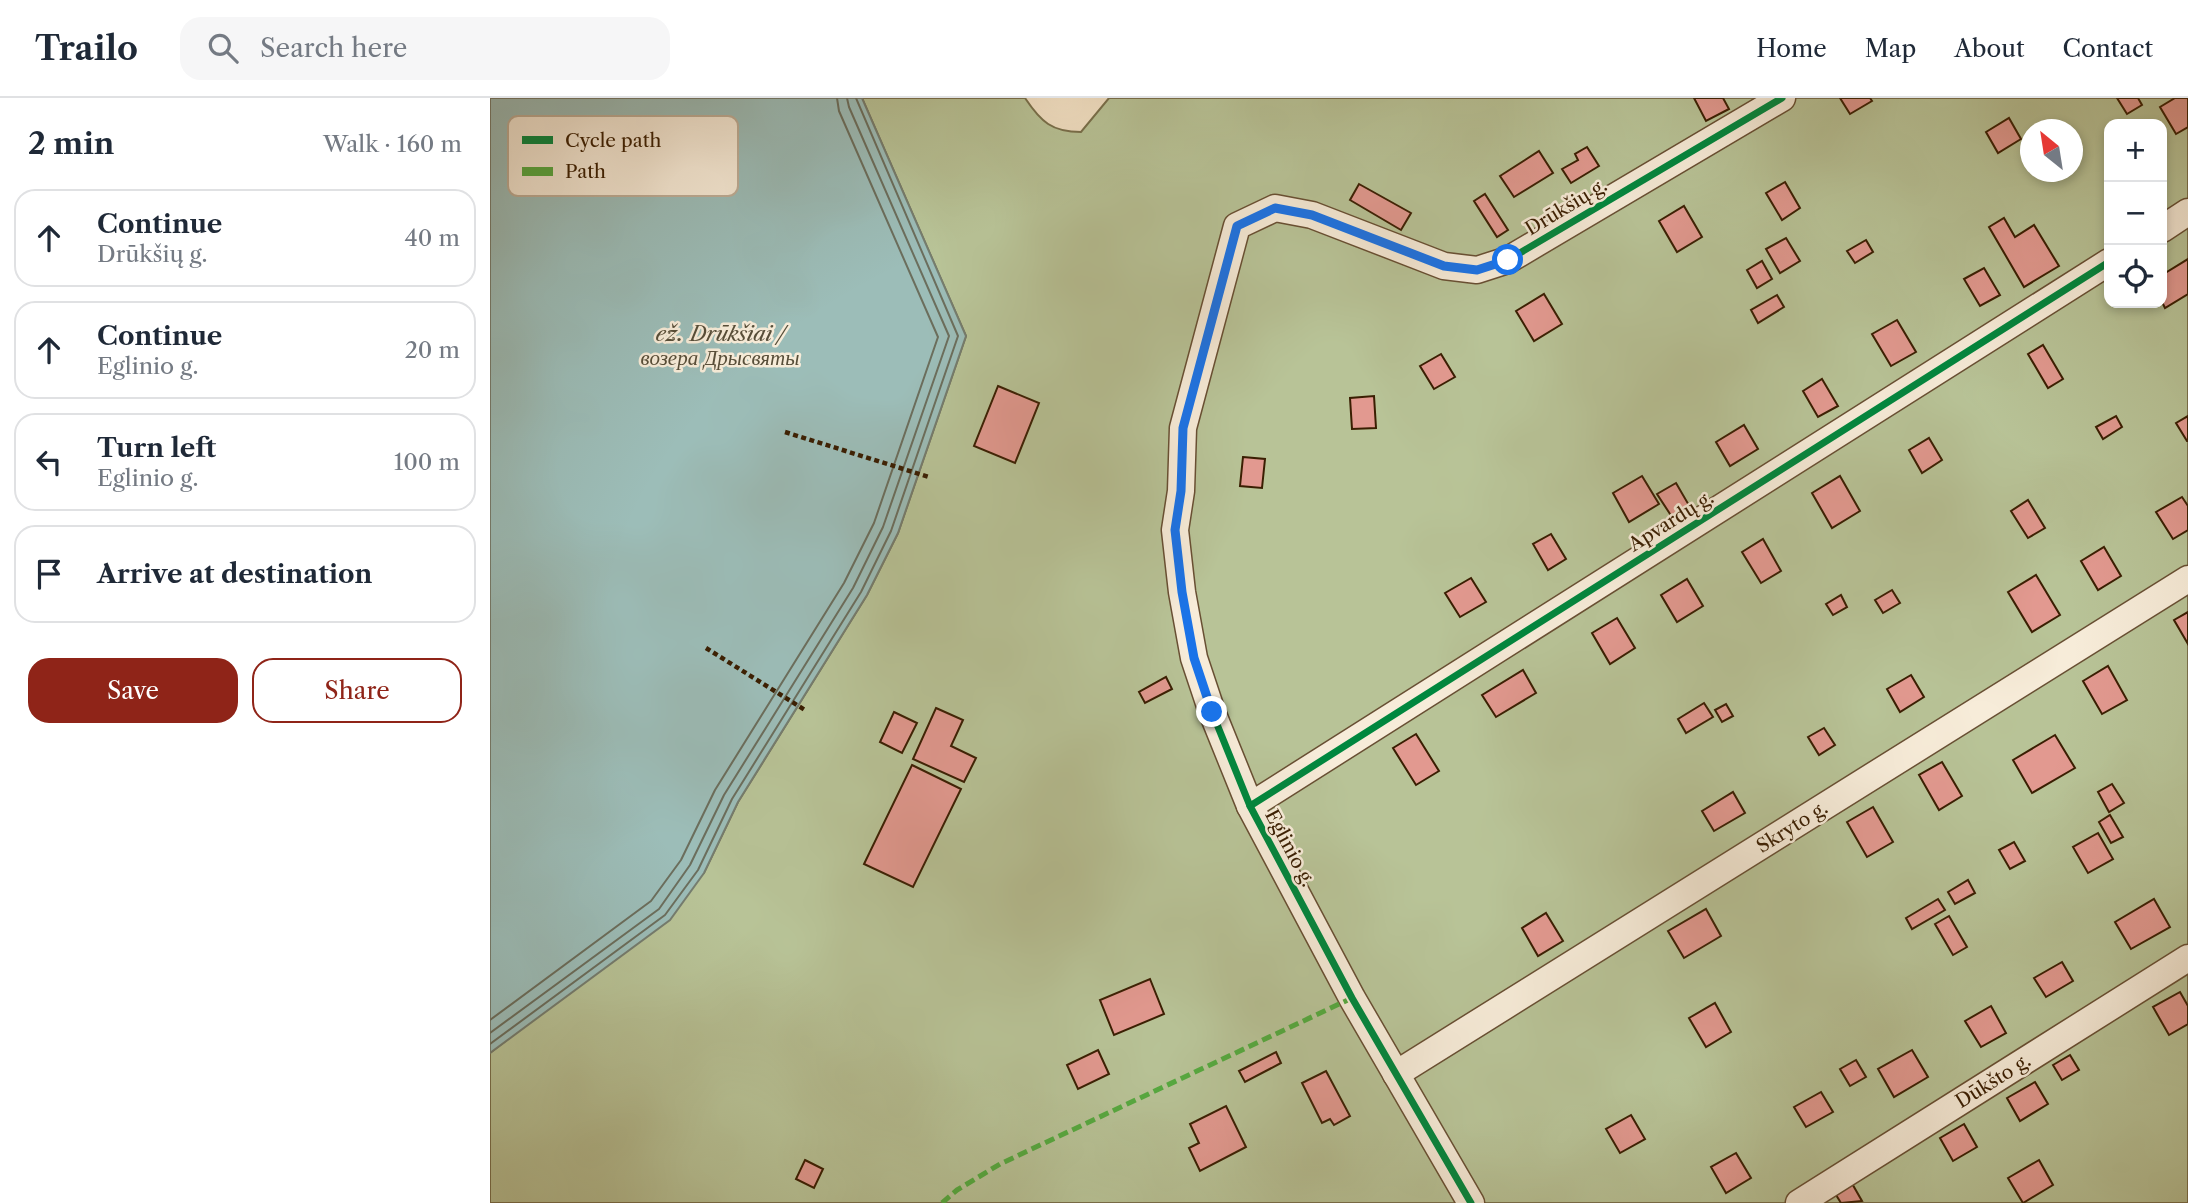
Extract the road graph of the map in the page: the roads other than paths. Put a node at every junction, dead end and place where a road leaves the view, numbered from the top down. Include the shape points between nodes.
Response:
1 (1782, 98) edge
2 (2188, 212) edge
3 (1312, 215) joint
4 (2167, 226) edge
5 (2104, 265) edge
6 (2188, 579) edge
7 (1250, 806) junction
8 (2188, 958) edge
9 (1396, 1074) junction
10 (1471, 1203) edge
11 (1799, 1203) edge

1 - 3 street, Drūkšių g. via 1508,260 1477,270 1444,266
2 - 4 street
3 - 7 street, Eglinio g. via 1275,208 1237,226 1183,428 1175,530 1182,592 1194,658
5 - 7 street, Apvardų g.
6 - 9 street, Skryto g.
7 - 9 street, Eglinio g.
8 - 11 street, Dūkšto g.
9 - 10 street, Eglinio g.

